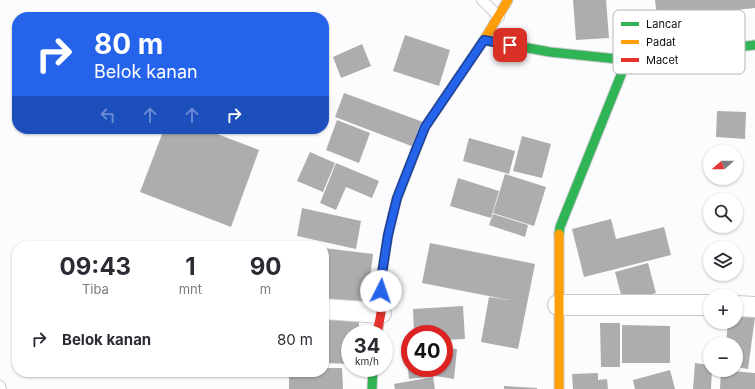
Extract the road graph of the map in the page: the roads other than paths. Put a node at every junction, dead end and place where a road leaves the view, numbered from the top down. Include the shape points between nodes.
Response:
1 (482, 0) edge
2 (508, 0) edge
3 (499, 17) junction
4 (484, 40) junction
5 (755, 45) edge
6 (745, 46) edge
7 (613, 59) edge
8 (621, 74) edge
9 (558, 305) junction
10 (703, 305) edge
11 (743, 306) edge
12 (755, 307) edge
13 (329, 309) edge
14 (381, 313) junction
15 (379, 325) edge
16 (373, 377) edge
17 (0, 386) edge
18 (1, 389) edge
19 (372, 389) edge
20 (559, 389) edge

1 - 3 lane
2 - 3 street
3 - 4 street
4 - 7 street via 550,52
4 - 14 street via 425,127 397,198 381,280
5 - 6 street
8 - 9 street via 560,226
9 - 10 street
9 - 20 street
11 - 12 street
13 - 14 street
14 - 15 street
16 - 19 street
17 - 18 lane

